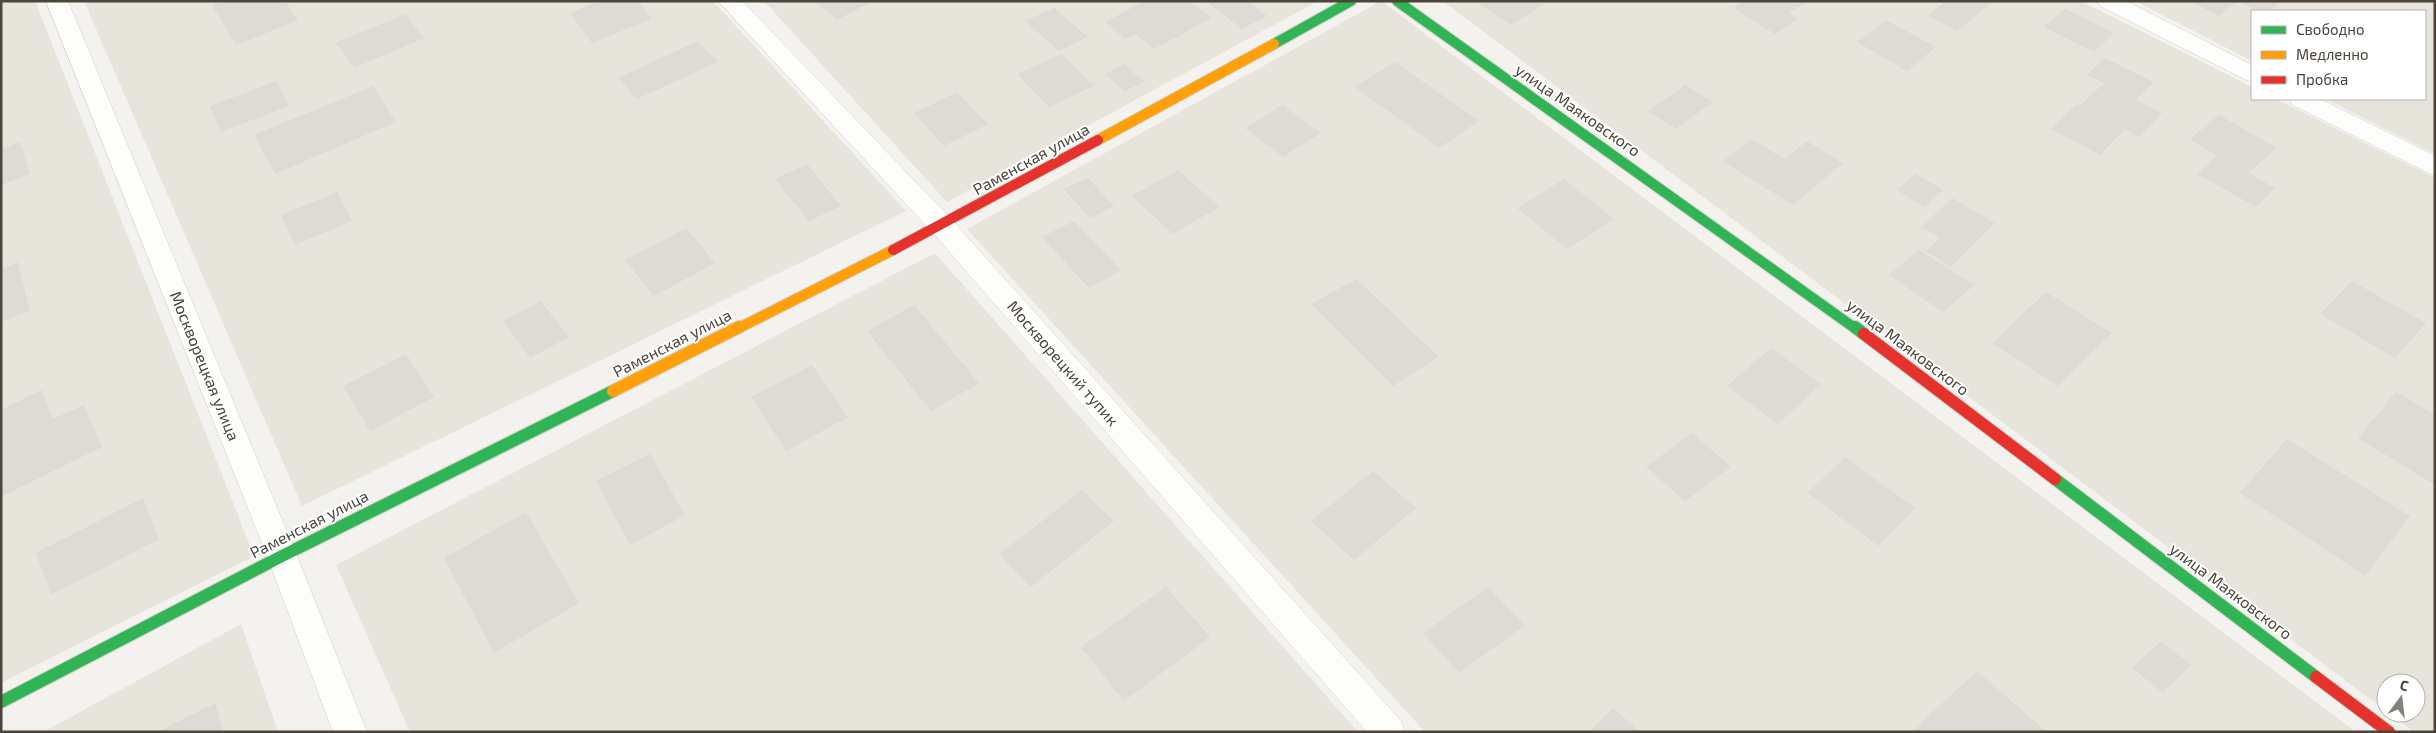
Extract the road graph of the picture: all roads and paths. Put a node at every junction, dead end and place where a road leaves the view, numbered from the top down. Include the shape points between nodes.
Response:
1 (57, 1) edge
2 (729, 1) edge
3 (1350, 1) edge
4 (1397, 1) edge
5 (2108, 1) edge
6 (2251, 73) edge
7 (2302, 100) edge
8 (2435, 167) edge
9 (942, 226) junction
10 (282, 556) junction
11 (1, 702) edge
12 (350, 732) edge
13 (1389, 732) edge
14 (2389, 732) edge

1 - 10 street, Москворецкая улица
2 - 9 street, Москворецкий тупик
3 - 9 street, Раменская улица
4 - 14 street, улица Маяковского via 1836,313
5 - 6 street
7 - 8 street
9 - 10 street, Раменская улица
9 - 13 street, Москворецкий тупик
10 - 11 street, Раменская улица
10 - 12 street, Москворецкая улица

